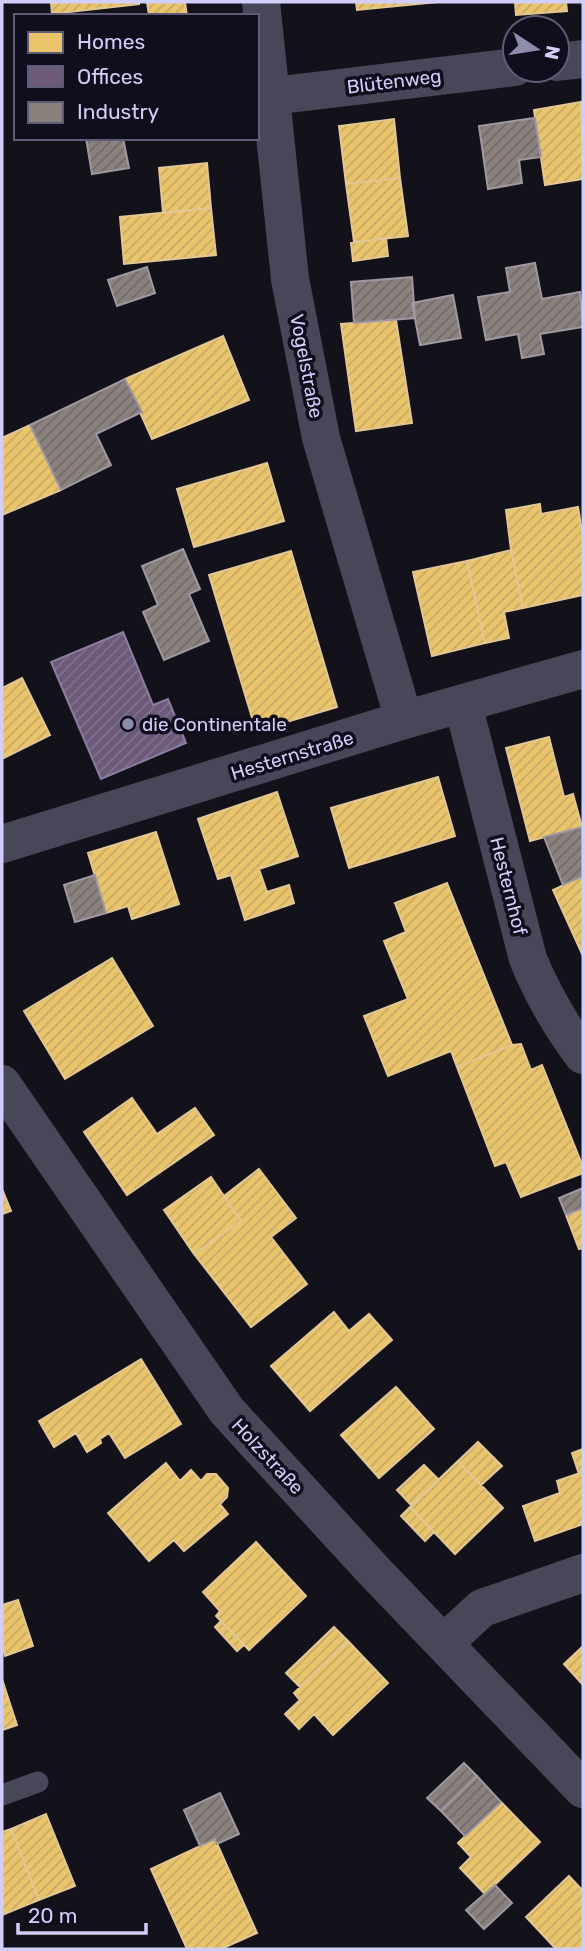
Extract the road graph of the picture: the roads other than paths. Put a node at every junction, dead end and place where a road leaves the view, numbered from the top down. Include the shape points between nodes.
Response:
1 (261, 2) edge
2 (501, 69) edge
3 (272, 96) junction
4 (583, 669) edge
5 (463, 704) junction
6 (404, 720) junction
7 (2, 844) edge
8 (583, 1055) edge
9 (2, 1084) edge
10 (583, 1573) edge
11 (444, 1643) junction
12 (38, 1782) dead end
13 (583, 1788) edge
14 (2, 1795) edge

1 - 3 street, Vogelstraße
2 - 3 street, Blütenweg
3 - 6 street, Vogelstraße via 290,279 321,438
4 - 5 street, Hesternstraße
5 - 6 street, Hesternstraße
5 - 8 street, Hesternhof via 528,960 543,995
6 - 7 street, Hesternstraße
9 - 11 street, Holzstraße via 226,1411
10 - 11 street via 482,1608
11 - 13 street, Holzstraße
12 - 14 lane

